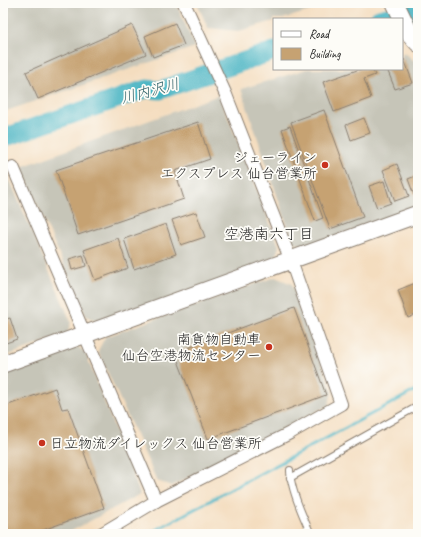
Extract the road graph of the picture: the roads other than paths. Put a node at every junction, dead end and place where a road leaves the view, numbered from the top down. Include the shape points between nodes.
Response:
1 (184, 3) edge
2 (395, 3) edge
3 (414, 38) edge
4 (13, 167) dead end
5 (418, 214) edge
6 (291, 261) junction
7 (84, 334) junction
8 (3, 364) edge
9 (418, 406) edge
10 (290, 470) dead end
11 (290, 478) junction
12 (156, 501) junction
13 (101, 534) edge
14 (311, 534) edge

1 - 6 street via 226,95
2 - 3 street
4 - 7 street
5 - 6 street
6 - 7 street
6 - 12 street via 341,404 290,433
7 - 8 street
7 - 12 street
9 - 11 lane
10 - 11 lane
11 - 14 lane
12 - 13 street

